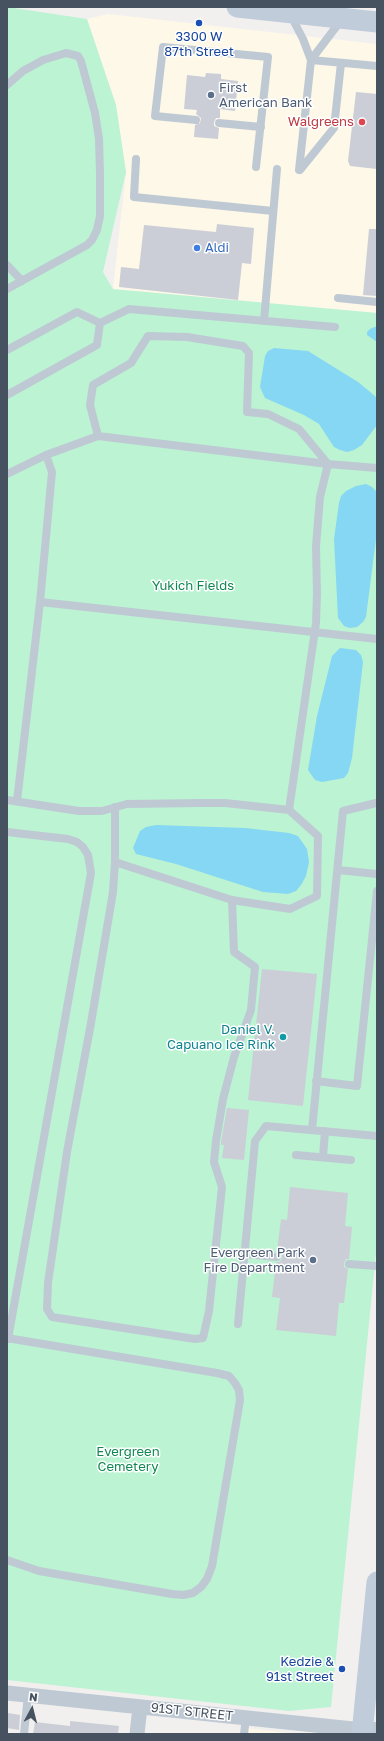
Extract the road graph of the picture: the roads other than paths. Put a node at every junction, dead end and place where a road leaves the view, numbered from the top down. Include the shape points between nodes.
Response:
1 (237, 7) edge
2 (289, 12) junction
3 (342, 18) junction
4 (377, 22) edge
5 (311, 60) junction
6 (341, 63) junction
7 (377, 66) edge
8 (7, 85) edge
9 (196, 120) dead end
10 (219, 123) dead end
11 (261, 127) junction
12 (136, 159) dead end
13 (256, 168) dead end
14 (277, 169) dead end
15 (273, 211) junction
16 (7, 265) edge
17 (22, 281) junction
18 (7, 289) edge
19 (338, 298) dead end
20 (377, 302) edge
21 (264, 321) junction
22 (100, 323) junction
23 (335, 327) dead end
24 (7, 350) edge
25 (7, 395) edge
26 (98, 436) junction
27 (46, 454) junction
28 (328, 464) junction
29 (377, 468) edge
30 (7, 474) edge
31 (40, 602) junction
32 (314, 632) junction
33 (377, 639) edge
34 (7, 800) edge
35 (17, 801) junction
36 (377, 801) edge
37 (115, 807) junction
38 (289, 810) junction
39 (7, 832) edge
40 (115, 862) junction
41 (338, 870) junction
42 (377, 874) edge
43 (377, 891) edge
44 (232, 900) junction
45 (316, 1081) junction
46 (312, 1130) junction
47 (326, 1131) junction
48 (377, 1136) edge
49 (296, 1155) dead end
50 (323, 1158) junction
51 (351, 1160) dead end
52 (245, 1254) junction
53 (277, 1257) dead end
54 (349, 1264) dead end
55 (377, 1266) edge
56 (238, 1324) dead end
57 (8, 1338) edge
58 (7, 1560) edge
59 (377, 1582) edge
60 (376, 1612) edge
61 (7, 1693) edge
62 (28, 1695) junction
63 (140, 1707) junction
64 (246, 1718) junction
65 (367, 1732) edge
66 (24, 1734) edge
67 (138, 1734) edge
68 (244, 1734) edge

1 - 2 main road
2 - 3 main road
2 - 5 lane
3 - 4 main road
3 - 5 lane
5 - 6 lane
5 - 6 lane via 299,170 334,128
6 - 7 lane
8 - 17 lane via 23,71 43,60 66,53 78,56 88,86 99,138 100,216 92,240
9 - 11 lane via 155,116 163,47 268,57
10 - 11 lane
11 - 13 lane
12 - 15 lane via 134,197
14 - 15 lane
15 - 21 lane
16 - 17 lane
17 - 18 lane
19 - 20 lane
21 - 22 lane via 129,309
21 - 23 lane
22 - 24 lane via 77,312
22 - 25 lane via 98,345
26 - 27 lane
26 - 28 lane
26 - 28 lane via 90,405 93,385 131,363 148,336 187,337 243,346 249,353 247,412 268,414 299,430
27 - 30 lane
27 - 31 lane via 52,472
28 - 29 lane
28 - 32 lane via 320,497 316,539 317,594
31 - 32 lane
31 - 35 lane
32 - 33 lane
32 - 38 lane
34 - 35 lane
35 - 37 lane via 79,811 102,811
36 - 41 lane via 343,811
37 - 38 lane via 127,804 225,804
37 - 40 lane
38 - 44 lane via 318,836 317,896 290,909
39 - 57 lane via 76,842 88,855 91,873
40 - 44 lane
40 - 44 lane via 48,1283 47,1310 52,1317 195,1339 203,1338 209,1311 222,1187 214,1162 216,1141 234,1057 251,1010 254,967 234,952
41 - 42 lane
41 - 45 lane
43 - 45 lane via 357,1086
45 - 46 lane
46 - 47 lane
46 - 52 lane via 266,1126 255,1141
47 - 48 lane
47 - 50 lane
49 - 50 lane
50 - 51 lane
52 - 53 lane
52 - 56 lane
54 - 55 lane
57 - 58 lane via 229,1376 239,1390 240,1400 212,1566 207,1579 193,1593 172,1594 39,1571
59 - 60 main road
60 - 65 main road
61 - 62 street, 91ST STREET
62 - 63 street, 91ST STREET
62 - 66 lane
63 - 64 street, 91ST STREET
63 - 67 street
64 - 65 street, 91ST STREET
64 - 68 lane

